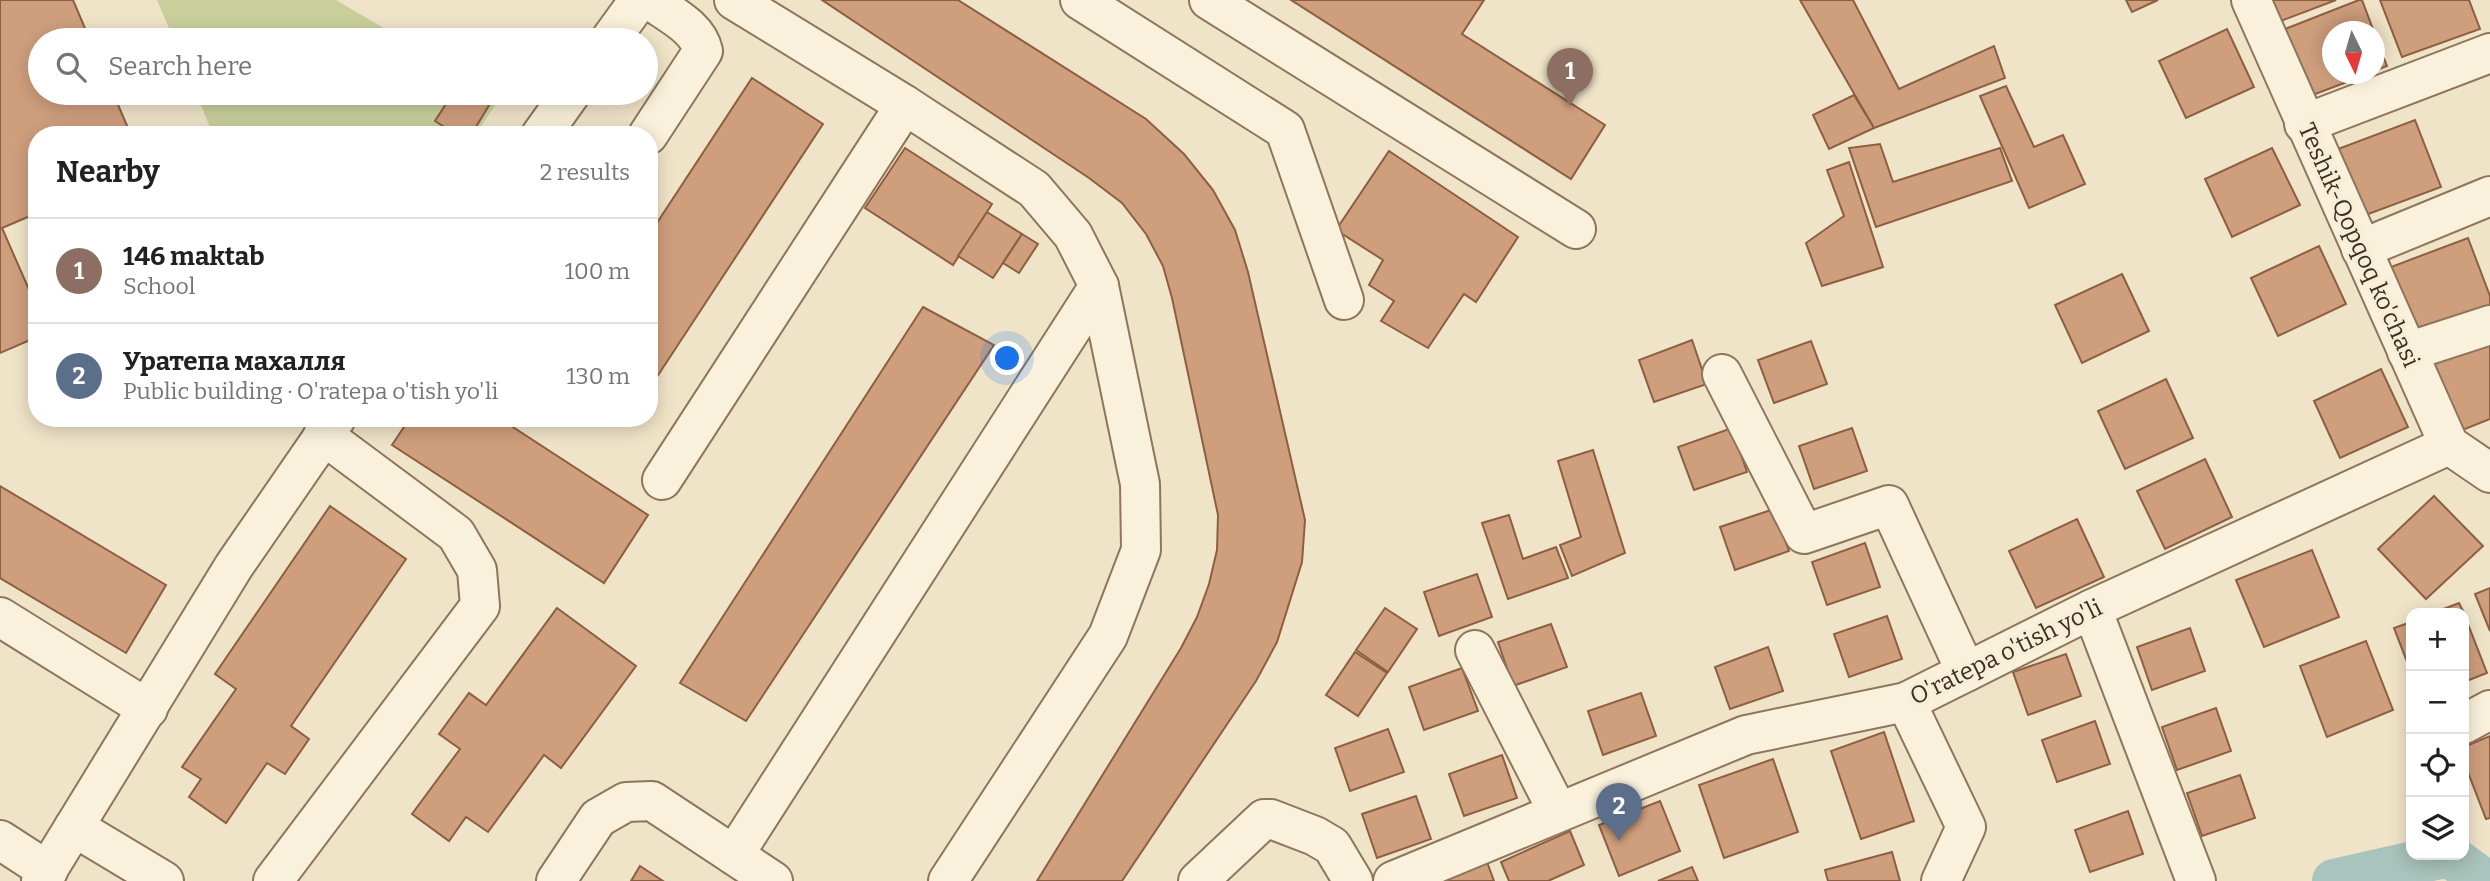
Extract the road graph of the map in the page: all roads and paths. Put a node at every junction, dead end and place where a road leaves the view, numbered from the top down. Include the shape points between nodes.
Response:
1 (639, 0) edge
2 (650, 0) edge
3 (734, 0) edge
4 (1080, 0) edge
5 (1209, 0) edge
6 (2251, 0) edge
7 (619, 28) edge
8 (2490, 53) edge
9 (562, 105) edge
10 (905, 105) junction
11 (2304, 124) junction
12 (547, 126) edge
13 (654, 126) edge
14 (2490, 197) edge
15 (1576, 229) dead end
16 (2361, 249) junction
17 (1099, 286) junction
18 (1344, 300) dead end
19 (2490, 325) edge
20 (2407, 352) junction
21 (1722, 374) dead end
22 (330, 427) edge
23 (2449, 445) junction
24 (2490, 473) edge
25 (662, 480) dead end
26 (2092, 610) junction
27 (0, 617) edge
28 (1475, 650) dead end
29 (1966, 672) junction
30 (1906, 702) junction
31 (148, 709) junction
32 (2490, 710) edge
33 (2469, 721) edge
34 (1558, 812) junction
35 (74, 827) junction
36 (0, 840) edge
37 (734, 855) junction
38 (45, 876) edge
39 (164, 881) edge
40 (273, 881) edge
41 (556, 881) edge
42 (773, 881) edge
43 (948, 881) edge
44 (1198, 881) edge
45 (1353, 881) edge
46 (1393, 881) edge
47 (1941, 881) edge
48 (2196, 881) edge

1 - 7 street
2 - 13 street via 695,33 704,51
3 - 10 street
4 - 18 street via 1285,131
5 - 15 street
6 - 11 street, Teshik-Qopqoq ko'chasi
8 - 11 street
9 - 12 street
10 - 17 street via 1034,189 1073,235
10 - 25 street
11 - 16 street, Teshik-Qopqoq ko'chasi
14 - 16 street
16 - 20 street, Teshik-Qopqoq ko'chasi
17 - 37 street
17 - 43 street via 1140,484 1141,550 1108,636
19 - 20 street
20 - 23 street, Teshik-Qopqoq ko'chasi
21 - 29 street via 1804,534 1889,505
22 - 31 street via 234,566
22 - 40 street via 456,534 477,570 480,606
23 - 24 street
23 - 26 street, O'ratepa o'tish yo'li
26 - 29 street, O'ratepa o'tish yo'li
26 - 48 street
27 - 31 street
28 - 34 street
29 - 30 street, O'ratepa o'tish yo'li
30 - 34 street, O'ratepa o'tish yo'li via 1746,735
30 - 47 street via 1966,827
31 - 35 street
32 - 33 street
34 - 46 street, O'ratepa o'tish yo'li
35 - 38 street
35 - 39 street
36 - 38 street
37 - 41 street via 652,802 626,802 598,818
37 - 42 street
44 - 45 street via 1264,819 1332,846

